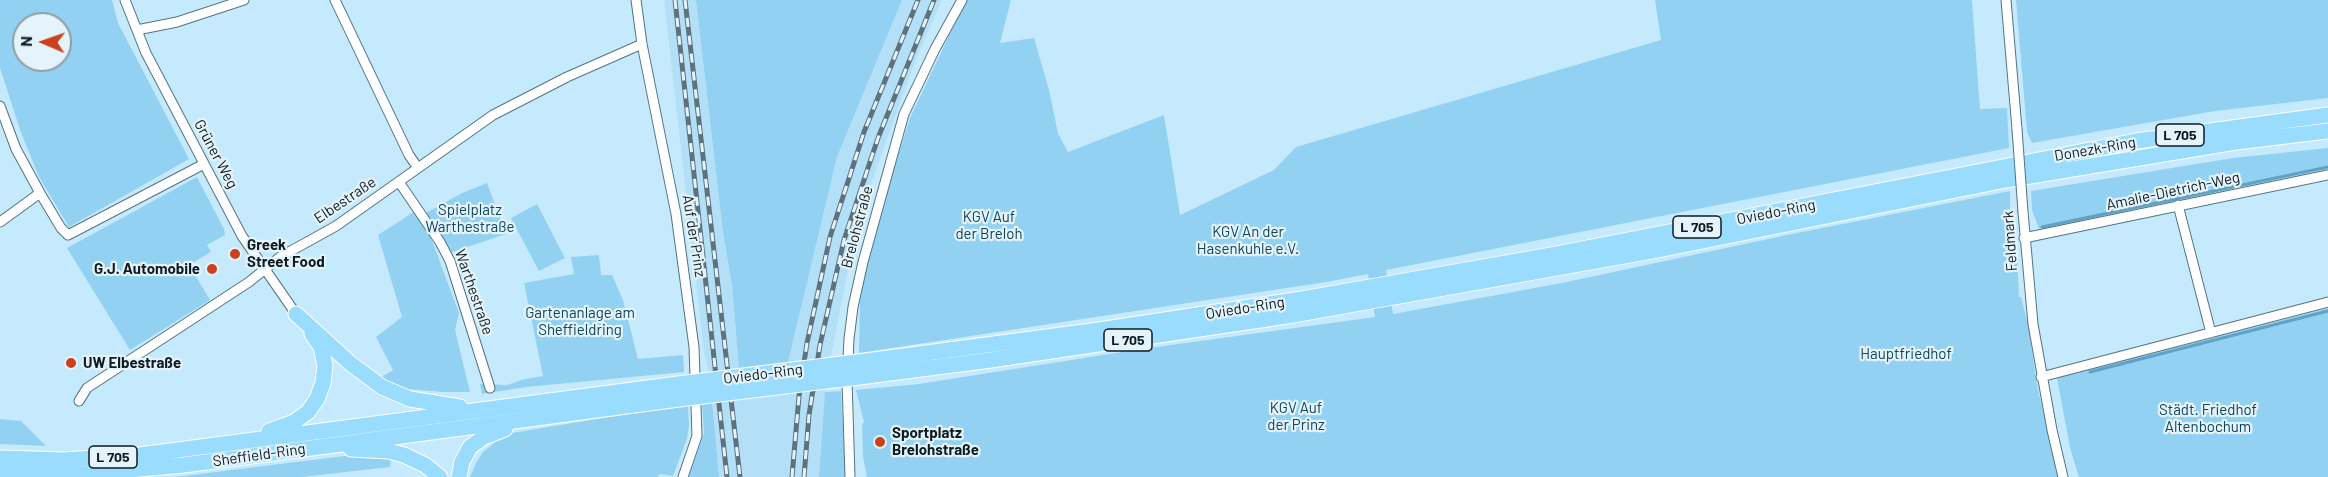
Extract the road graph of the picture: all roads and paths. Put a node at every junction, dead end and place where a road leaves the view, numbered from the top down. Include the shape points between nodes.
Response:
1 (125, 0) edge
2 (244, 0) edge
3 (335, 0) edge
4 (636, 0) edge
5 (962, 0) edge
6 (2006, 0) edge
7 (137, 30) junction
8 (642, 44) junction
9 (0, 106) edge
10 (2328, 115) edge
11 (2328, 131) edge
12 (204, 164) junction
13 (418, 168) junction
14 (2006, 173) junction
15 (2328, 175) edge
16 (399, 182) junction
17 (40, 193) junction
18 (2178, 205) junction
19 (0, 222) edge
20 (2025, 238) junction
21 (265, 269) junction
22 (2328, 303) edge
23 (296, 314) junction
24 (2211, 333) junction
25 (2041, 377) junction
26 (490, 388) dead end
27 (679, 392) junction
28 (79, 401) dead end
29 (478, 409) junction
30 (551, 415) junction
31 (481, 425) joint
32 (226, 444) junction
33 (315, 447) junction
34 (0, 458) edge
35 (0, 473) edge
36 (440, 477) edge
37 (459, 477) edge
38 (683, 477) edge
39 (850, 477) edge
40 (2063, 477) edge

1 - 7 street, Grüner Weg
2 - 7 street via 177,22
3 - 13 street
4 - 8 street, Auf der Prinz
5 - 39 street, Brelohstraße via 904,114 863,262 848,349
6 - 20 street, Feldmark, bridge
7 - 12 street, Grüner Weg
8 - 13 street, Elbestraße via 506,108
8 - 38 street, Auf der Prinz via 676,213 694,347 697,436
9 - 17 street via 16,149
10 - 14 highway, Donezk-Ring / L 705 via 2136,141
11 - 14 highway, Donezk-Ring / L 705
12 - 17 street via 68,235
12 - 21 street, Grüner Weg via 242,236
13 - 16 street, Elbestraße
14 - 27 highway, Oviedo-Ring / L 705, bridge via 1367,288 866,369
15 - 18 street, Amalie-Dietrich-Weg
16 - 21 street, Elbestraße
16 - 26 street, Warthestraße via 450,261
17 - 19 street
18 - 20 street, Amalie-Dietrich-Weg
18 - 24 street
20 - 25 street, Feldmark
21 - 23 street, Grüner Weg
21 - 28 street, Elbestraße via 87,388
22 - 24 street
23 - 29 highway, L 705 via 382,387 417,400
23 - 32 highway, L 705 via 317,340 323,355 324,374 317,399 308,412 287,426
24 - 25 street
25 - 40 street, Feldmark
27 - 29 highway, Oviedo-Ring / L 705
27 - 30 highway, Oviedo-Ring / L 705
29 - 32 highway, Sheffield-Ring / L 705
30 - 31 highway, Oviedo-Ring / L 705
30 - 37 highway, L 705 via 477,441 465,454
31 - 33 highway, Sheffield-Ring / L 705
32 - 34 highway, Sheffield-Ring / L 705 via 140,456
33 - 35 highway, Sheffield-Ring / L 705 via 117,472
33 - 36 highway, L 705 via 396,452 418,461

